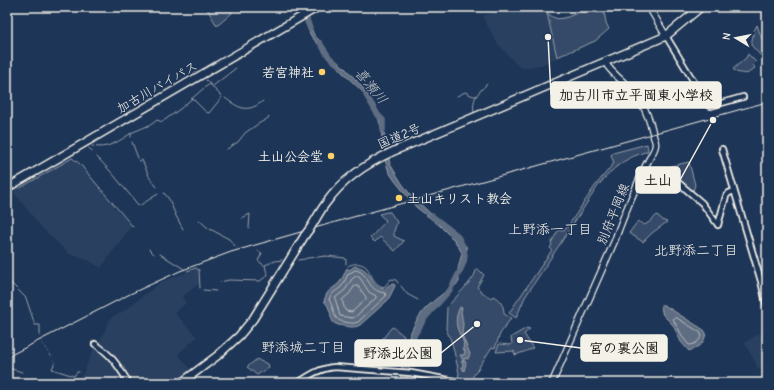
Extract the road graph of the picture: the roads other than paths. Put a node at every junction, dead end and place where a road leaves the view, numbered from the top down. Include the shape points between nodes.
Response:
1 (318, 7) edge
2 (649, 7) edge
3 (701, 7) edge
4 (309, 9) edge
5 (301, 14) junction
6 (666, 36) junction
7 (605, 62) junction
8 (743, 97) dead end
9 (722, 149) dead end
10 (674, 179) dead end
11 (7, 183) edge
12 (7, 188) edge
13 (734, 191) junction
14 (767, 308) edge
15 (94, 344) dead end
16 (129, 383) edge
17 (181, 383) edge
18 (298, 383) edge
19 (465, 383) edge
20 (552, 383) edge

1 - 4 highway, 加古川バイパス
2 - 6 main road
3 - 6 highway, 国道2号
4 - 5 highway, 加古川バイパス
5 - 11 highway, 加古川バイパス
5 - 12 highway, 加古川バイパス
6 - 7 highway, 国道2号
6 - 8 street via 708,105
7 - 17 highway, 国道2号, bridge via 366,165 343,184 326,203 243,331 217,356
7 - 20 main road, 別府平岡線 via 640,99 652,128 655,147
9 - 13 street
10 - 13 street via 704,205 718,225 726,196
13 - 14 street
15 - 16 street via 111,357
18 - 19 street via 316,371 331,367 411,373

